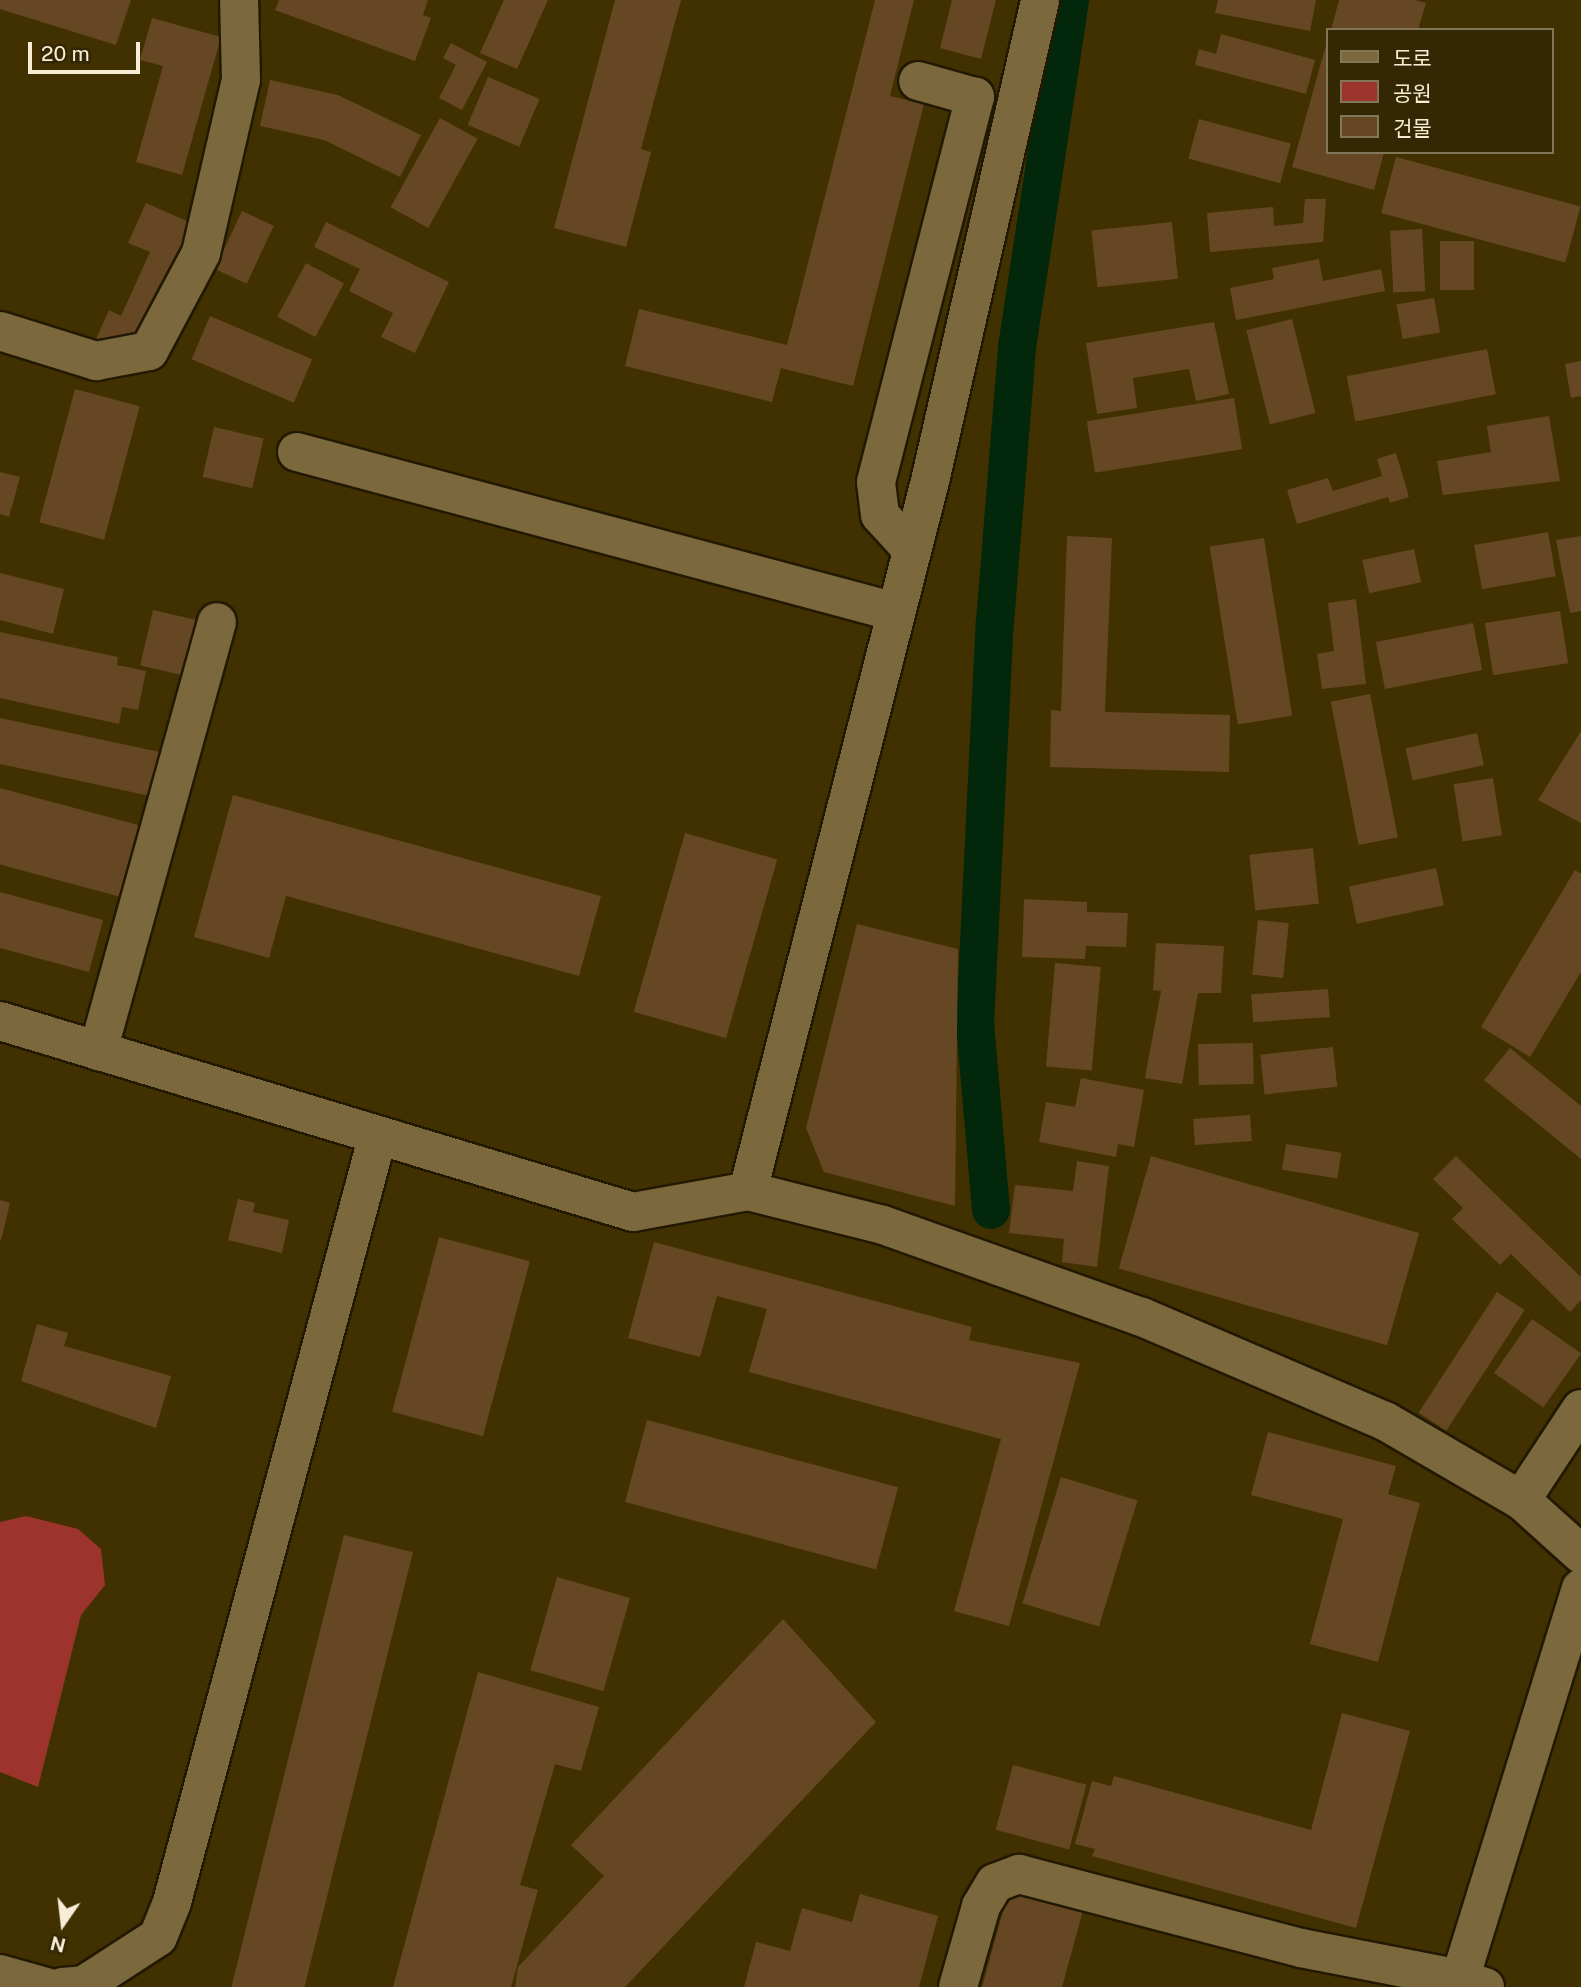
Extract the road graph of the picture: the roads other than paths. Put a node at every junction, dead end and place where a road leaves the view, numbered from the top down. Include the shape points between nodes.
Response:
1 (239, 0) edge
2 (1040, 0) edge
3 (918, 81) dead end
4 (0, 331) edge
5 (297, 452) dead end
6 (912, 550) junction
7 (896, 612) junction
8 (217, 622) dead end
9 (0, 1021) edge
10 (98, 1051) junction
11 (378, 1135) junction
12 (748, 1191) junction
13 (1581, 1409) edge
14 (1521, 1500) junction
15 (1581, 1554) edge
16 (1581, 1588) edge
17 (0, 1974) edge
18 (1473, 1983) edge
19 (46, 1987) edge
20 (62, 1987) edge
21 (958, 1987) edge

1 - 4 street via 241,80 201,253 149,351 96,360
2 - 6 street via 1027,83
3 - 6 street via 975,97 876,482 880,515
5 - 7 street
6 - 7 street
7 - 12 street
8 - 10 street
9 - 10 street
10 - 11 street
11 - 12 street via 633,1212
11 - 20 street via 172,1902 158,1937 84,1985
12 - 14 street via 883,1225 1142,1317 1385,1421
13 - 14 street
14 - 15 street
16 - 18 street
17 - 19 street
18 - 21 street via 1301,1948 1019,1874 995,1883 981,1906

